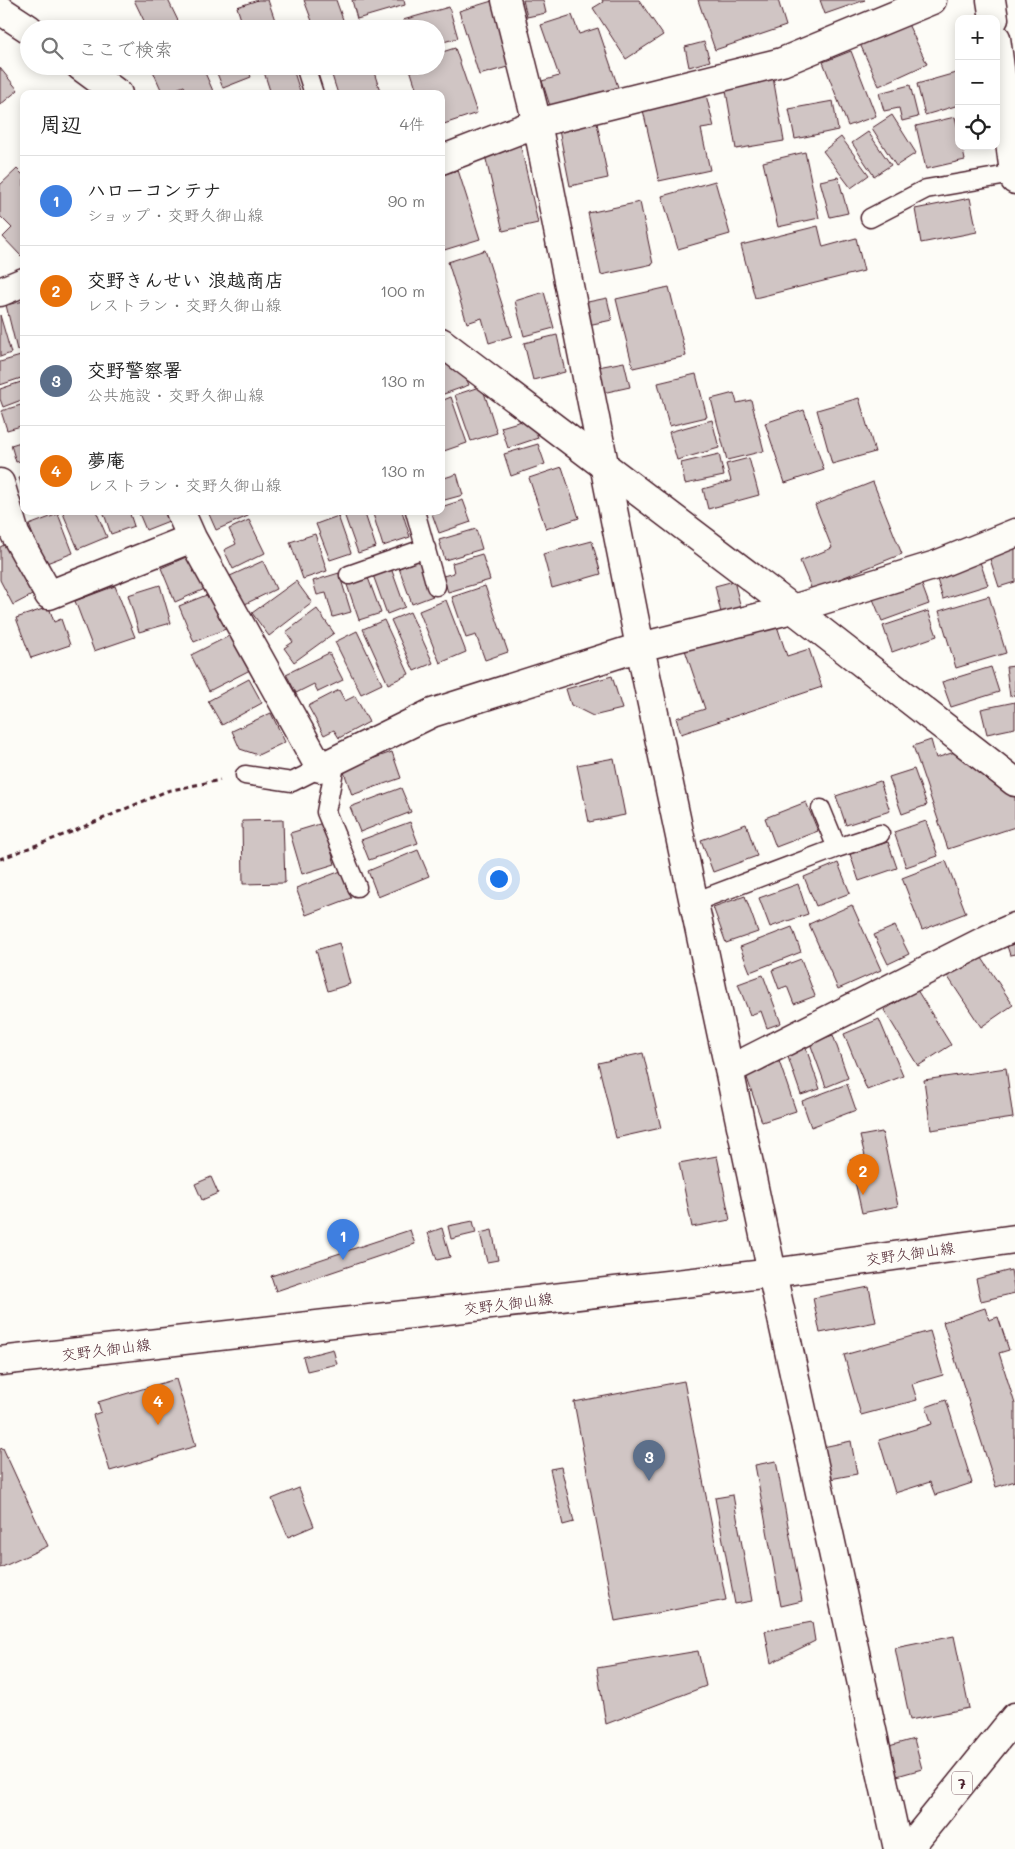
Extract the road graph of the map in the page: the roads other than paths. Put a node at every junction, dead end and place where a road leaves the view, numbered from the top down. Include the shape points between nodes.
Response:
1 (506, 0) edge
2 (932, 0) edge
3 (991, 0) edge
4 (0, 10) edge
5 (993, 15) edge
6 (20, 23) edge
7 (999, 60) edge
8 (92, 75) edge
9 (308, 75) edge
10 (113, 90) edge
11 (313, 90) edge
12 (537, 123) junction
13 (445, 158) edge
14 (1015, 177) edge
15 (870, 218) dead end
16 (20, 284) edge
17 (0, 292) edge
18 (445, 345) edge
19 (604, 465) junction
20 (0, 483) edge
21 (182, 515) edge
22 (416, 515) edge
23 (1015, 533) edge
24 (192, 538) junction
25 (426, 548) junction
26 (349, 575) dead end
27 (436, 586) dead end
28 (793, 609) junction
29 (640, 647) junction
30 (328, 764) junction
31 (245, 775) road end
32 (1015, 782) edge
33 (821, 809) dead end
34 (880, 834) dead end
35 (837, 848) junction
36 (357, 887) dead end
37 (694, 902) junction
38 (1015, 927) edge
39 (729, 1070) junction
40 (1015, 1239) edge
41 (772, 1273) junction
42 (0, 1361) edge
43 (1015, 1717) edge
44 (898, 1849) edge
45 (908, 1849) edge

1 - 12 street
2 - 12 street via 782,62
3 - 5 street
4 - 6 street
7 - 14 street
8 - 10 street
9 - 11 lane
12 - 13 street
12 - 19 street
14 - 15 lane via 926,189
16 - 17 street
18 - 19 street
19 - 28 street
19 - 29 street
20 - 24 street via 15,534 49,595
21 - 24 street
22 - 25 lane
23 - 28 street via 936,564
24 - 30 street
25 - 26 lane
25 - 27 lane
28 - 29 street
28 - 32 street
29 - 30 street via 432,713
29 - 37 street
30 - 31 lane via 292,782
30 - 36 lane via 326,812
33 - 35 lane
34 - 35 lane
35 - 37 lane
37 - 39 street
38 - 39 street
39 - 41 street
40 - 41 street, 交野久御山線
41 - 42 street, 交野久御山線
41 - 44 street
43 - 45 street, 7

